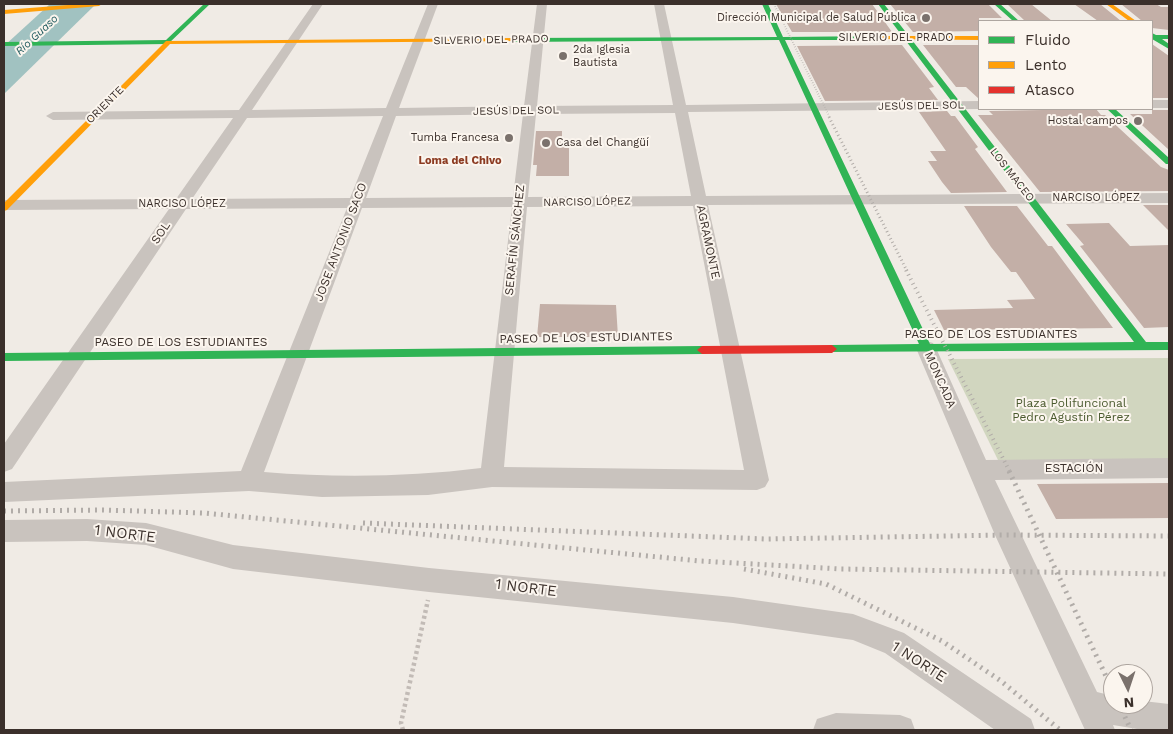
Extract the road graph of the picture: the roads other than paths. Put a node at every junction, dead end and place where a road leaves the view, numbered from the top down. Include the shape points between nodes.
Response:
1 (99, 4) edge
2 (207, 4) edge
3 (318, 4) edge
4 (433, 4) edge
5 (542, 4) edge
6 (659, 4) edge
7 (765, 4) edge
8 (881, 4) edge
9 (997, 4) edge
10 (1109, 4) edge
11 (4, 12) edge
12 (1015, 20) edge
13 (1132, 20) edge
14 (1153, 36) edge
15 (1169, 36) edge
16 (907, 38) junction
17 (978, 38) edge
18 (666, 39) junction
19 (781, 39) junction
20 (537, 40) junction
21 (293, 41) junction
22 (419, 41) junction
23 (168, 42) junction
24 (4, 44) edge
25 (1169, 47) edge
26 (1153, 104) edge
27 (1169, 104) edge
28 (959, 106) junction
29 (978, 106) edge
30 (813, 108) junction
31 (680, 109) junction
32 (1112, 110) edge
33 (530, 111) junction
34 (391, 112) junction
35 (243, 113) junction
36 (96, 115) junction
37 (53, 116) dead end
38 (1169, 162) edge
39 (1169, 198) edge
40 (1031, 199) junction
41 (699, 200) junction
42 (856, 201) junction
43 (519, 203) junction
44 (181, 204) junction
45 (356, 204) junction
46 (5, 206) edge
47 (1144, 346) junction
48 (1169, 346) edge
49 (926, 348) junction
50 (730, 350) junction
51 (503, 354) junction
52 (298, 355) junction
53 (4, 357) edge
54 (76, 357) junction
55 (4, 462) edge
56 (1169, 468) edge
57 (980, 470) junction
58 (492, 477) junction
59 (249, 480) junction
60 (4, 492) edge
61 (4, 531) edge
62 (1088, 704) junction
63 (1169, 719) edge
64 (828, 730) edge
65 (900, 730) edge
66 (1020, 730) edge
67 (1100, 730) edge

1 - 11 main road
2 - 23 main road, ORIENTE
3 - 21 street, SOL
4 - 22 street, JOSE ANTONIO SACO
5 - 20 street, SERAFÍN SÁNCHEZ
6 - 18 street, AGRAMONTE
7 - 19 main road, MONCADA
8 - 16 main road, LOS MACEO
9 - 12 main road
10 - 13 main road
14 - 15 main road
14 - 25 main road
16 - 17 main road, SILVERIO DEL PRADO
16 - 19 main road, SILVERIO DEL PRADO
16 - 28 main road, LOS MACEO
18 - 19 main road, SILVERIO DEL PRADO
18 - 20 main road, SILVERIO DEL PRADO
18 - 31 street, AGRAMONTE
19 - 30 main road, MONCADA
20 - 22 main road, SILVERIO DEL PRADO
20 - 33 street, SERAFÍN SÁNCHEZ
21 - 22 main road, SILVERIO DEL PRADO
21 - 23 main road, SILVERIO DEL PRADO
21 - 35 street, SOL
22 - 34 street, JOSE ANTONIO SACO
23 - 24 main road, SILVERIO DEL PRADO
23 - 36 main road, ORIENTE
26 - 27 street
28 - 29 street, JESÚS DEL SOL
28 - 30 street, JESÚS DEL SOL
28 - 40 main road, LOS MACEO
30 - 31 street, JESÚS DEL SOL
30 - 42 main road, MONCADA
31 - 33 street, JESÚS DEL SOL
31 - 41 street, AGRAMONTE
32 - 38 main road
33 - 34 street, JESÚS DEL SOL
33 - 43 street, SERAFÍN SÁNCHEZ
34 - 35 street, JESÚS DEL SOL
34 - 45 street, JOSE ANTONIO SACO
35 - 36 street, JESÚS DEL SOL
35 - 44 street, SOL
36 - 37 street, JESÚS DEL SOL
36 - 46 main road, ORIENTE
39 - 40 street, NARCISO LÓPEZ
40 - 42 street, NARCISO LÓPEZ
40 - 47 main road, LOS MACEO
41 - 42 street, NARCISO LÓPEZ
41 - 43 street, NARCISO LÓPEZ
41 - 50 street, AGRAMONTE
42 - 49 main road, MONCADA
43 - 45 street, NARCISO LÓPEZ
43 - 51 street, SERAFÍN SÁNCHEZ
44 - 45 street, NARCISO LÓPEZ
44 - 46 street, NARCISO LÓPEZ
44 - 54 street, SOL
45 - 52 street, JOSE ANTONIO SACO
47 - 48 main road, PASEO DE LOS ESTUDIANTES
47 - 49 main road, PASEO DE LOS ESTUDIANTES
49 - 50 main road, PASEO DE LOS ESTUDIANTES
49 - 57 street, MONCADA
50 - 51 main road, PASEO DE LOS ESTUDIANTES
50 - 58 street, AGRAMONTE via 757,480
51 - 52 main road, PASEO DE LOS ESTUDIANTES
51 - 58 street, SERAFÍN SÁNCHEZ
52 - 54 main road, PASEO DE LOS ESTUDIANTES
52 - 59 street, JOSE ANTONIO SACO
53 - 54 main road, PASEO DE LOS ESTUDIANTES
54 - 55 street, SOL
56 - 57 street, ESTACIÓN
57 - 62 street, MONCADA
58 - 59 street via 428,485 322,488
59 - 60 street
61 - 66 street, 1 NORTE via 87,530 146,534 233,556 733,610 853,627 894,643
62 - 63 street
62 - 67 street, MONCADA
64 - 65 street

